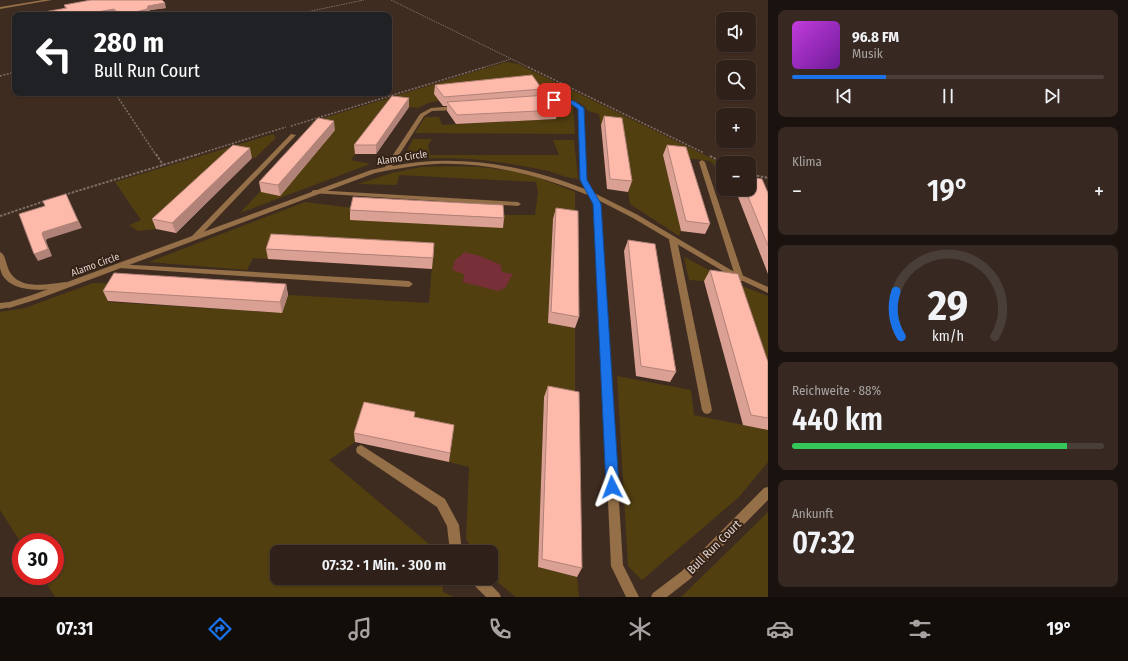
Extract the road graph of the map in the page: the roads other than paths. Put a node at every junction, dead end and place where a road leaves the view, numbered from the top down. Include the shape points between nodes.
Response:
1 (50, 0) edge
2 (0, 8) edge
3 (531, 102) edge
4 (462, 107) edge
5 (293, 135) dead end
6 (702, 162) dead end
7 (387, 168) junction
8 (314, 192) junction
9 (589, 192) junction
10 (518, 204) dead end
11 (196, 236) junction
12 (673, 240) junction
13 (0, 254) edge
14 (119, 266) junction
15 (740, 279) junction
16 (409, 284) dead end
17 (65, 285) junction
18 (768, 290) edge
19 (0, 306) edge
20 (707, 410) dead end
21 (361, 450) dead end
22 (768, 492) edge
23 (455, 545) edge
24 (483, 585) edge
25 (496, 597) edge
26 (633, 597) edge
27 (657, 597) edge

1 - 2 street
3 - 9 street via 564,101 581,108 583,180
4 - 7 street via 431,110 422,114
5 - 11 street
6 - 15 street
7 - 8 street, Alamo Circle
7 - 9 street, Alamo Circle via 432,162 491,164 548,177
8 - 10 street
8 - 11 street, Alamo Circle
9 - 12 street, Alamo Circle
9 - 26 street via 597,204 617,566
11 - 14 street, Alamo Circle
12 - 15 street, Alamo Circle
12 - 20 street
13 - 17 street via 6,274 15,282 32,288
14 - 16 street
14 - 17 street, Alamo Circle
15 - 18 street, Alamo Circle
17 - 19 street, Alamo Circle
21 - 23 street via 441,503 453,525
22 - 27 street, Bull Run Court via 686,575
24 - 25 street

